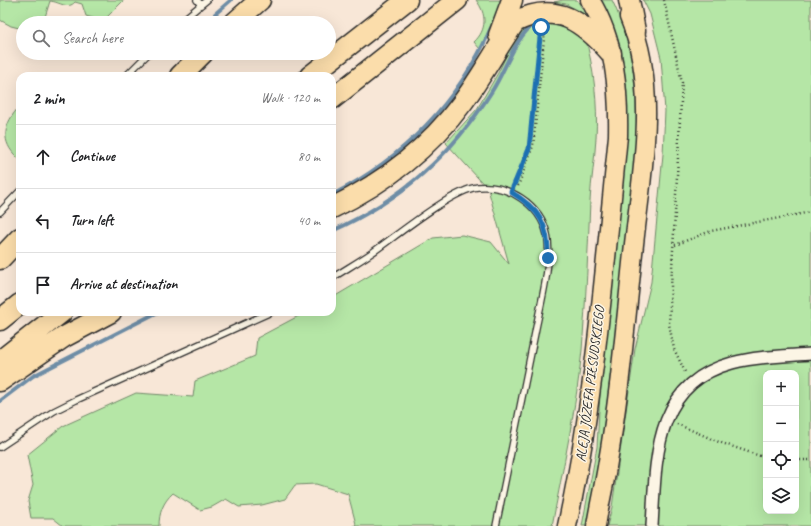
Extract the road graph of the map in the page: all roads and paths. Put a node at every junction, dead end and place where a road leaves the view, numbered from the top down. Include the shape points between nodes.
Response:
1 (207, 0) edge
2 (260, 0) edge
3 (407, 0) edge
4 (457, 0) edge
5 (512, 0) edge
6 (590, 0) edge
7 (621, 0) edge
8 (629, 0) edge
9 (664, 0) edge
10 (199, 2) edge
11 (543, 9) junction
12 (186, 16) edge
13 (242, 16) edge
14 (635, 31) junction
15 (611, 53) junction
16 (336, 56) edge
17 (142, 60) edge
18 (196, 60) edge
19 (330, 60) edge
20 (489, 64) junction
21 (130, 72) edge
22 (184, 72) edge
23 (315, 72) edge
24 (336, 96) edge
25 (513, 193) junction
26 (16, 195) edge
27 (336, 206) edge
28 (0, 212) edge
29 (811, 212) edge
30 (16, 242) edge
31 (675, 245) junction
32 (0, 258) edge
33 (336, 275) edge
34 (16, 307) edge
35 (57, 316) edge
36 (103, 316) edge
37 (262, 316) edge
38 (0, 320) edge
39 (811, 354) edge
40 (0, 361) edge
41 (0, 381) edge
42 (691, 383) junction
43 (666, 420) junction
44 (0, 447) edge
45 (763, 457) edge
46 (799, 460) edge
47 (811, 460) edge
48 (496, 526) edge
49 (567, 526) edge
50 (596, 526) edge
51 (652, 526) edge

1 - 10 lane
2 - 13 highway
3 - 16 highway
4 - 24 highway
5 - 20 highway
6 - 15 main road, ALEJA JÓZEFA PIŁSUDSKIEGO via 600,19
7 - 14 main road, ALEJA JÓZEFA PIŁSUDSKIEGO
8 - 14 highway
9 - 31 path via 682,83
10 - 12 lane
11 - 15 highway via 571,13 584,22
11 - 20 highway via 526,14 515,22
11 - 25 path via 529,149
11 - 25 path via 533,146
14 - 50 main road, ALEJA JÓZEFA PIŁSUDSKIEGO via 643,71 645,127 608,466
15 - 49 main road, ALEJA JÓZEFA PIŁSUDSKIEGO via 616,74 619,116 588,412
17 - 21 lane
18 - 22 highway
19 - 23 highway
20 - 27 highway via 463,102 414,157 386,178
25 - 33 lane via 499,188 478,187 461,193
25 - 48 lane via 527,202 543,221 547,235 548,258
26 - 28 lane
29 - 31 path via 711,231
30 - 32 highway
31 - 42 path via 669,311 670,337
34 - 38 highway
35 - 40 highway
36 - 41 highway via 64,336
37 - 44 lane via 76,400 54,411
39 - 42 street via 747,359 713,370
42 - 43 street via 675,403
43 - 45 path
43 - 51 street via 658,445
46 - 47 path

